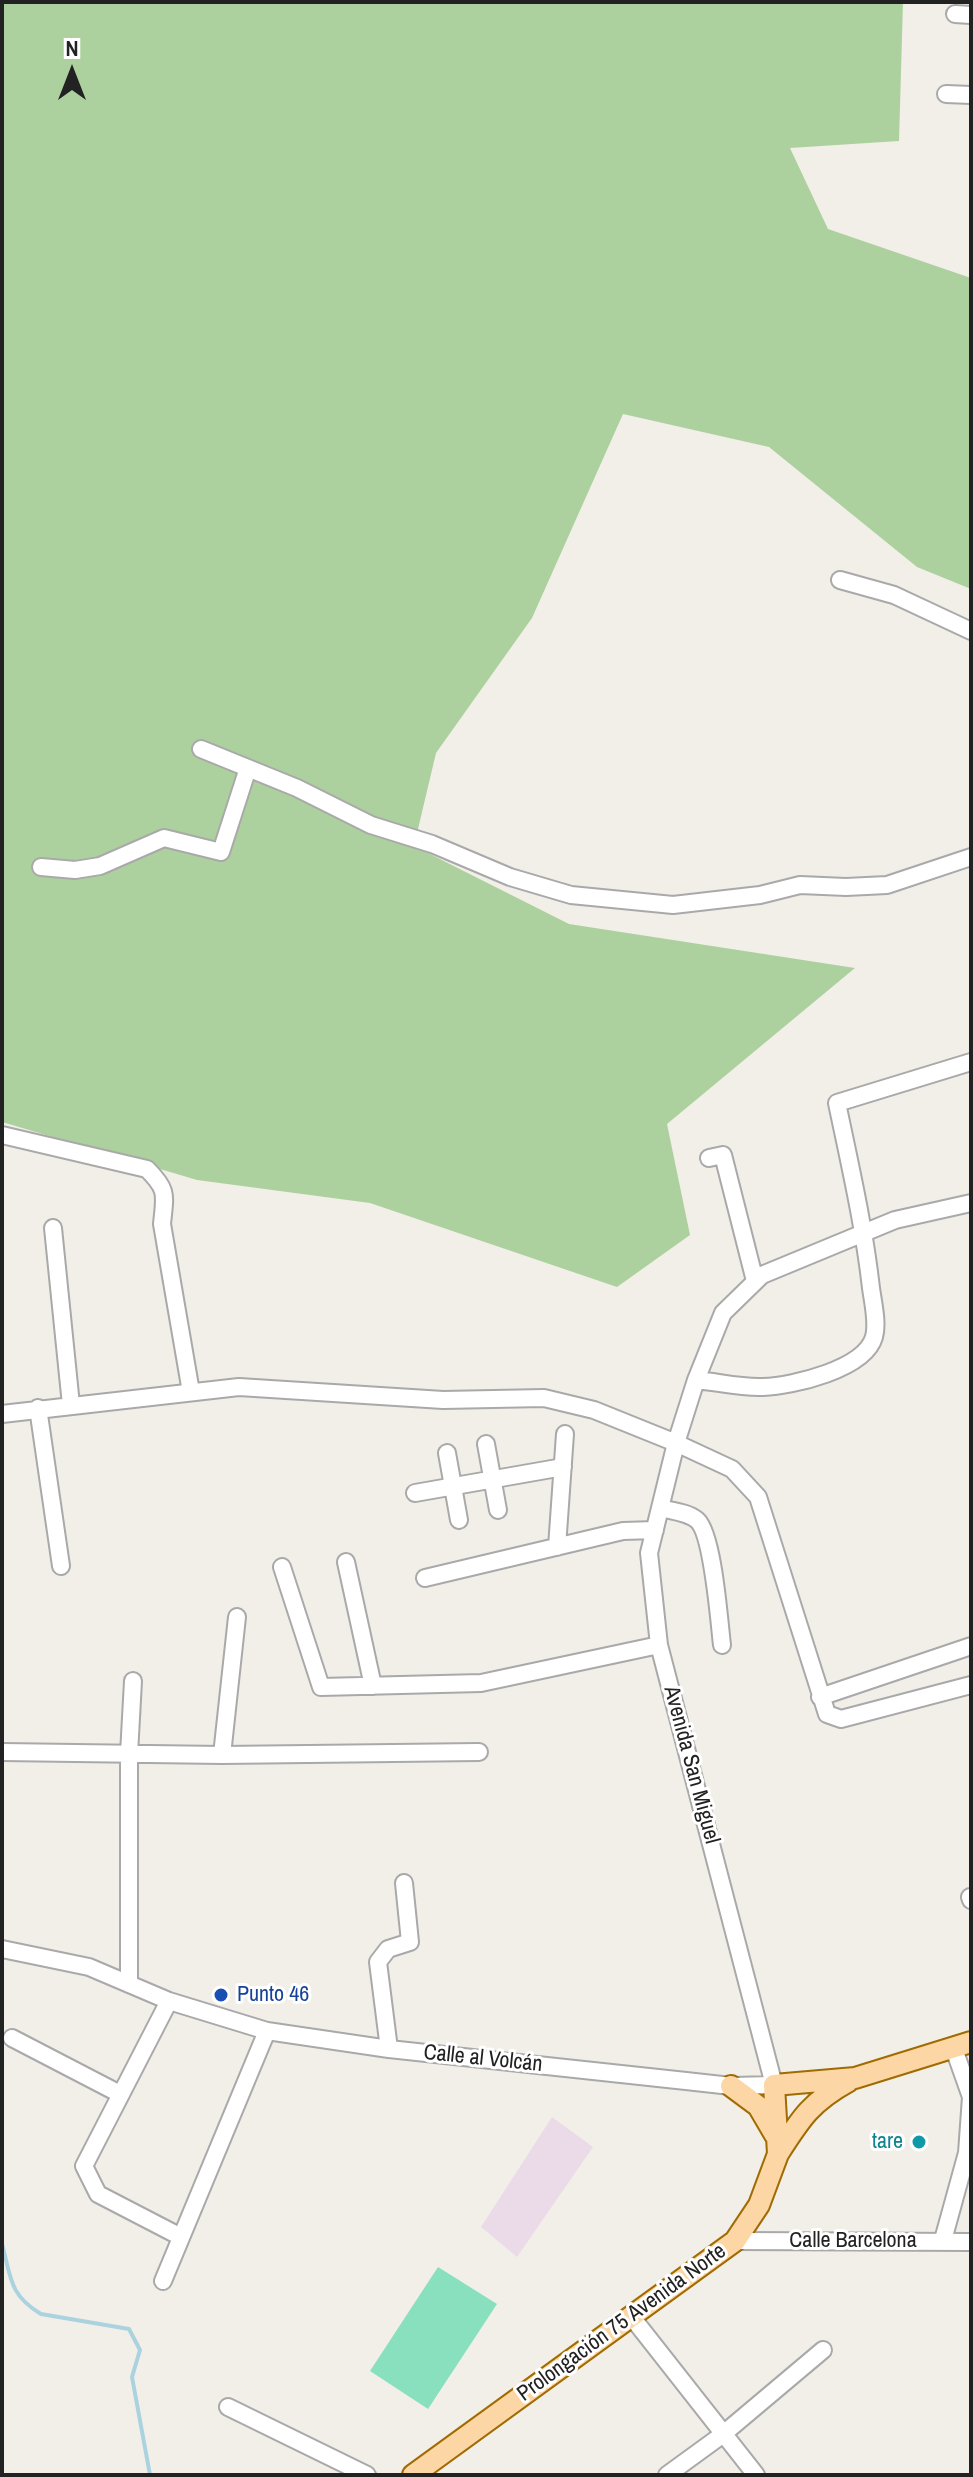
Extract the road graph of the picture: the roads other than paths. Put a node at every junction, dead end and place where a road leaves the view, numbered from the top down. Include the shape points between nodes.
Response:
1 (946, 94) dead end
2 (971, 95) edge
3 (840, 580) dead end
4 (971, 631) edge
5 (201, 749) dead end
6 (248, 768) junction
7 (971, 857) edge
8 (41, 867) dead end
9 (971, 1062) edge
10 (2, 1135) edge
11 (709, 1158) dead end
12 (971, 1203) edge
13 (53, 1228) dead end
14 (865, 1232) junction
15 (755, 1281) junction
16 (696, 1380) junction
17 (191, 1392) junction
18 (71, 1405) junction
19 (38, 1408) junction
20 (2, 1414) edge
21 (565, 1434) dead end
22 (676, 1443) junction
23 (486, 1444) dead end
24 (447, 1453) dead end
25 (563, 1467) junction
26 (493, 1479) junction
27 (453, 1486) junction
28 (415, 1493) dead end
29 (660, 1508) junction
30 (498, 1510) dead end
31 (459, 1520) dead end
32 (655, 1530) junction
33 (557, 1547) junction
34 (346, 1562) dead end
35 (61, 1566) dead end
36 (282, 1567) dead end
37 (425, 1578) dead end
38 (237, 1617) dead end
39 (659, 1645) junction
40 (722, 1645) dead end
41 (971, 1646) edge
42 (133, 1681) dead end
43 (971, 1685) edge
44 (373, 1686) junction
45 (820, 1697) junction
46 (2, 1752) edge
47 (479, 1752) dead end
48 (129, 1754) junction
49 (222, 1755) junction
50 (404, 1883) dead end
51 (2, 1949) edge
52 (129, 1984) junction
53 (169, 2001) junction
54 (267, 2031) junction
55 (12, 2038) dead end
56 (962, 2046) edge
57 (389, 2049) junction
58 (855, 2078) junction
59 (774, 2085) junction
60 (731, 2086) junction
61 (120, 2094) junction
62 (778, 2146) junction
63 (181, 2237) junction
64 (943, 2240) junction
65 (735, 2241) junction
66 (971, 2242) edge
67 (163, 2281) dead end
68 (631, 2316) junction
69 (823, 2350) dead end
70 (228, 2407) dead end
71 (722, 2435) junction
72 (367, 2475) edge
73 (413, 2475) edge
74 (667, 2475) edge
75 (756, 2475) edge

1 - 2 street
3 - 4 street via 894,595
5 - 6 street
6 - 7 street via 371,825 571,895 673,905 800,885 887,885
6 - 8 street via 221,852 164,838 100,866
9 - 14 street via 837,1103
10 - 17 street via 147,1169 162,1184 162,1224
11 - 15 street via 723,1155
12 - 14 street, Avenida San Miguel
13 - 18 street
14 - 15 street, Avenida San Miguel
14 - 16 street via 875,1317 874,1337 863,1356 829,1373 762,1388
15 - 16 street, Avenida San Miguel via 723,1313
16 - 22 street, Avenida San Miguel
17 - 18 street
17 - 22 street via 239,1387 443,1400 544,1398 594,1410
18 - 19 street
19 - 20 street
19 - 35 street
21 - 25 street
22 - 29 street, Avenida San Miguel
22 - 45 street via 732,1469 758,1497
23 - 26 street
24 - 27 street
25 - 26 street
25 - 33 street
26 - 27 street
26 - 30 street
27 - 28 street
27 - 31 street
29 - 32 street, Avenida San Miguel
29 - 40 street via 699,1521 707,1538
32 - 33 street via 623,1531
32 - 39 street, Avenida San Miguel via 649,1553
33 - 37 street
34 - 44 street
36 - 44 street via 321,1687
38 - 49 street
39 - 44 street via 481,1683
39 - 59 street, Avenida San Miguel
41 - 45 street
42 - 48 street
43 - 45 street via 841,1719 827,1714
46 - 48 street
47 - 49 street
48 - 49 street
48 - 52 street
50 - 57 street via 410,1942 388,1949 378,1962
51 - 52 street, Calle al Volcán via 89,1967
52 - 53 street, Calle al Volcán
53 - 54 street, Calle al Volcán
53 - 61 street
54 - 57 street, Calle al Volcán
54 - 63 street
55 - 61 street
56 - 58 main road, Calle al Volcán
56 - 64 street via 971,2097 967,2153
57 - 60 street, Calle al Volcán
58 - 59 main road, Calle al Volcán
58 - 62 main road via 814,2104
59 - 60 street, Calle al Volcán
59 - 62 main road, Prolongación 75 Avenida Norte
60 - 62 main road via 758,2106
61 - 63 street via 84,2166 98,2194
62 - 65 main road, Prolongación 75 Avenida Norte via 759,2205
63 - 67 street
64 - 65 street, Calle Barcelona
64 - 66 street, Calle Barcelona
65 - 68 main road, Prolongación 75 Avenida Norte
68 - 71 street
68 - 73 main road, Prolongación 75 Avenida Norte
69 - 71 street
70 - 72 street
71 - 74 street
71 - 75 street

